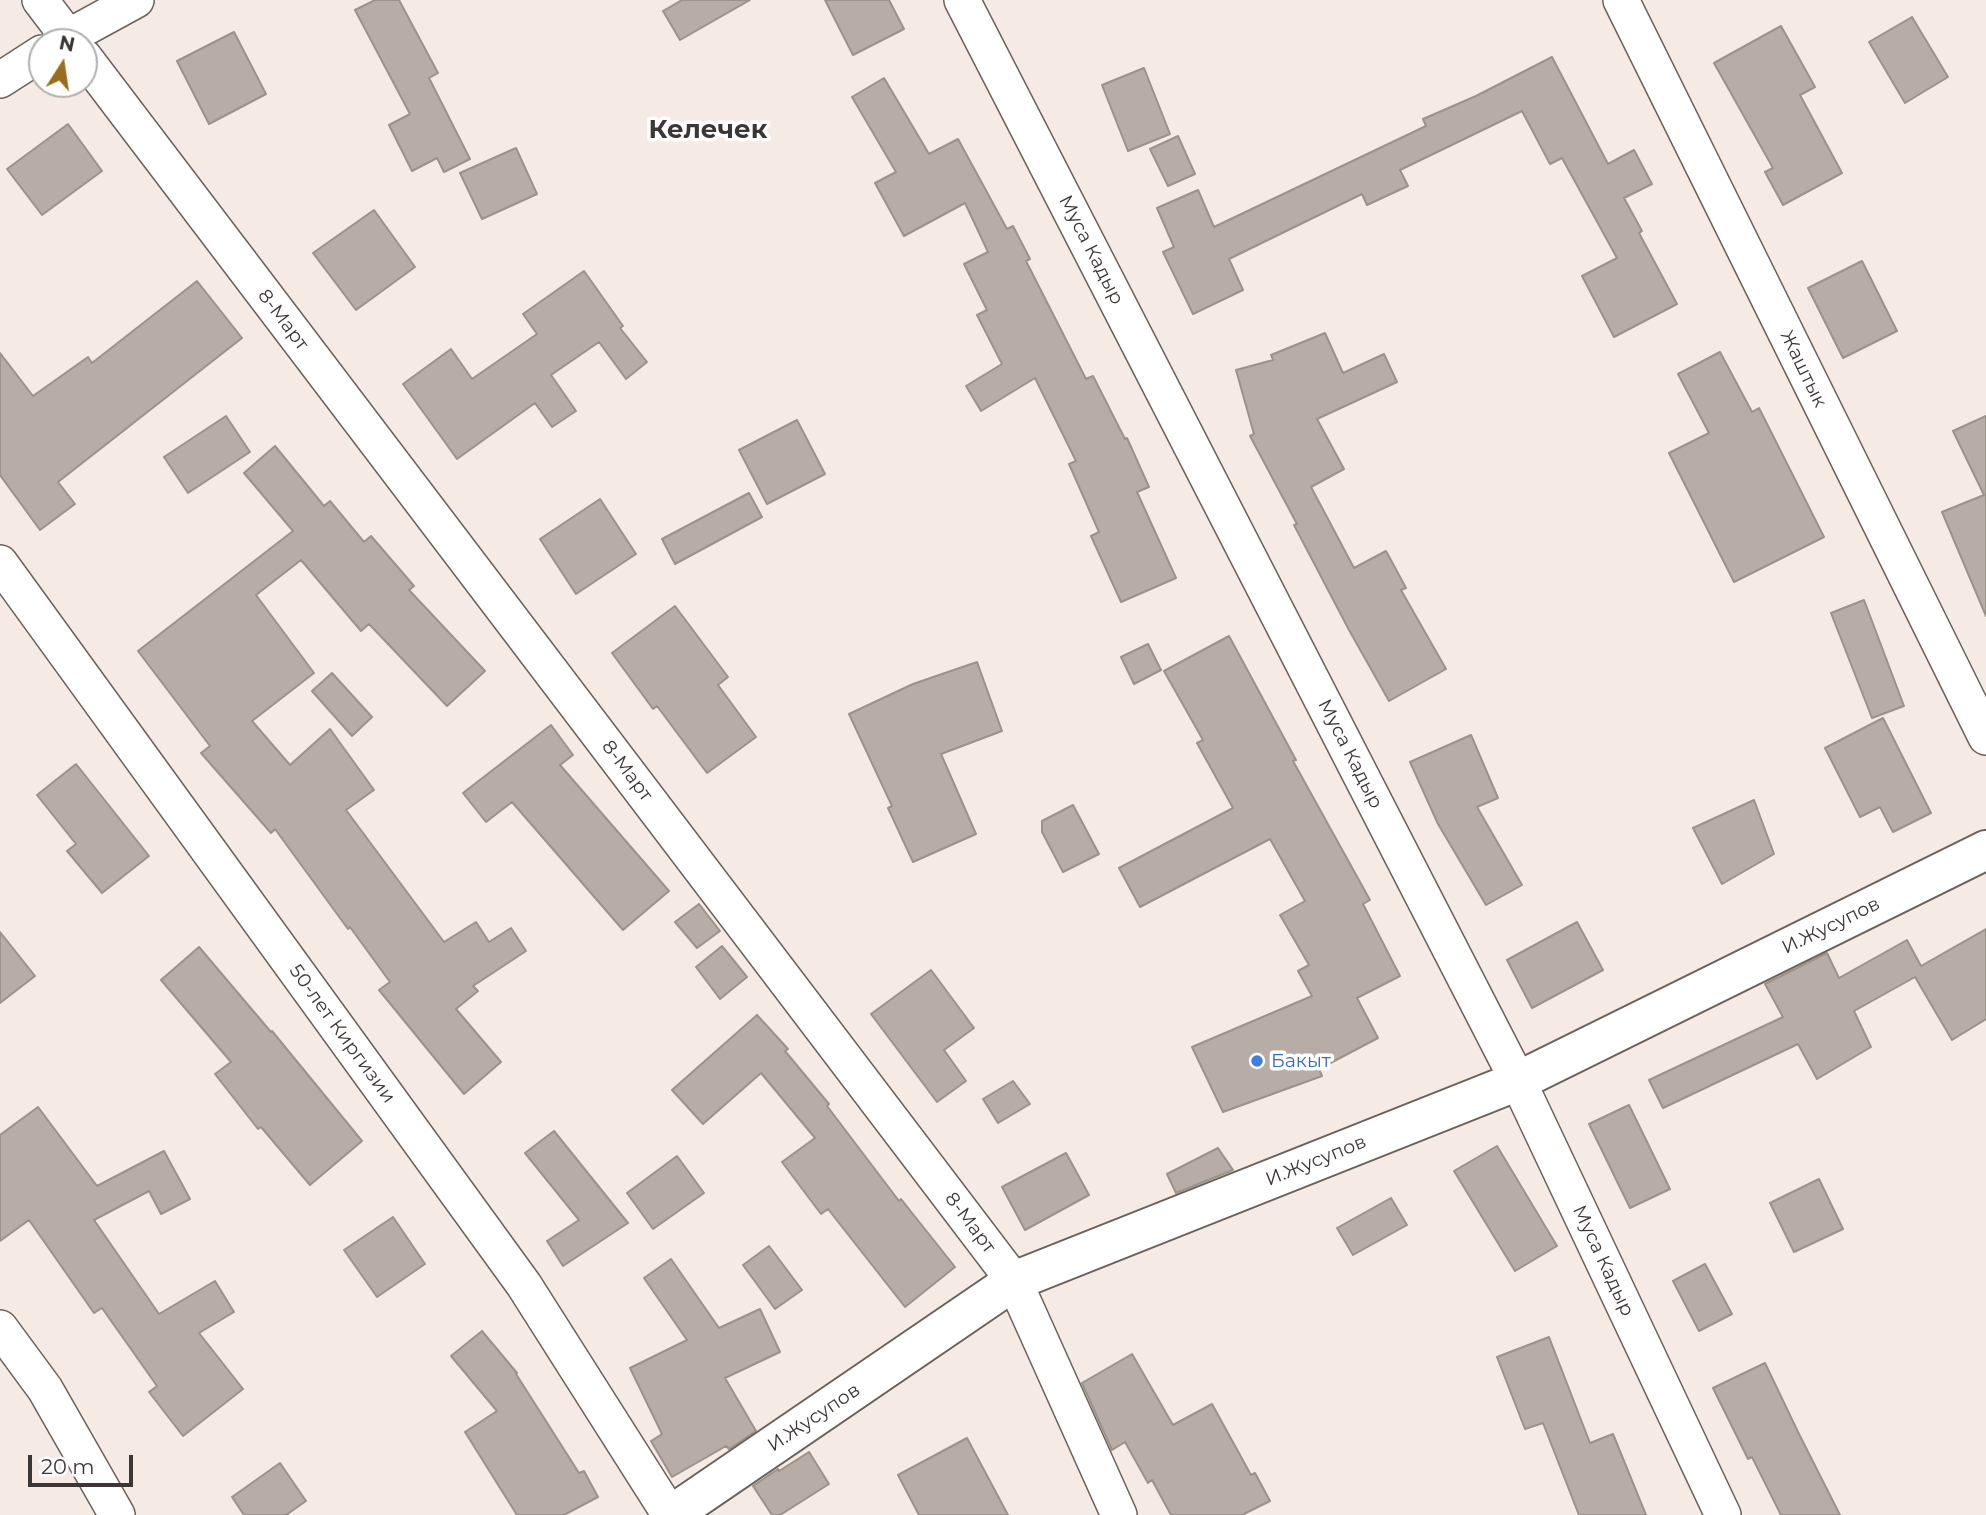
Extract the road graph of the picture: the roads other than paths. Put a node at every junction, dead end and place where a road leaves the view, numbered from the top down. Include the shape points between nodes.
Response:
1 (40, 0) edge
2 (136, 0) edge
3 (962, 0) edge
4 (1621, 0) edge
5 (55, 28) edge
6 (93, 28) edge
7 (28, 65) edge
8 (0, 80) edge
9 (98, 89) edge
10 (0, 564) edge
11 (1986, 737) edge
12 (1986, 850) edge
13 (1518, 1081) junction
14 (1014, 1281) junction
15 (0, 1328) edge
16 (117, 1515) edge
17 (671, 1515) edge
18 (1119, 1515) edge
19 (1723, 1515) edge

1 - 5 street, 8-Март
2 - 6 street
3 - 13 street, Муса Кадыр
4 - 11 street, Жаштык
7 - 8 street
9 - 14 street, 8-Март
10 - 17 street, 50-лет Киргизии via 524,1285
12 - 13 street, И.Жусупов
13 - 14 street, И.Жусупов
13 - 19 street, Муса Кадыр
14 - 17 street, И.Жусупов
14 - 18 street, 8-Март
15 - 16 street via 45,1389

